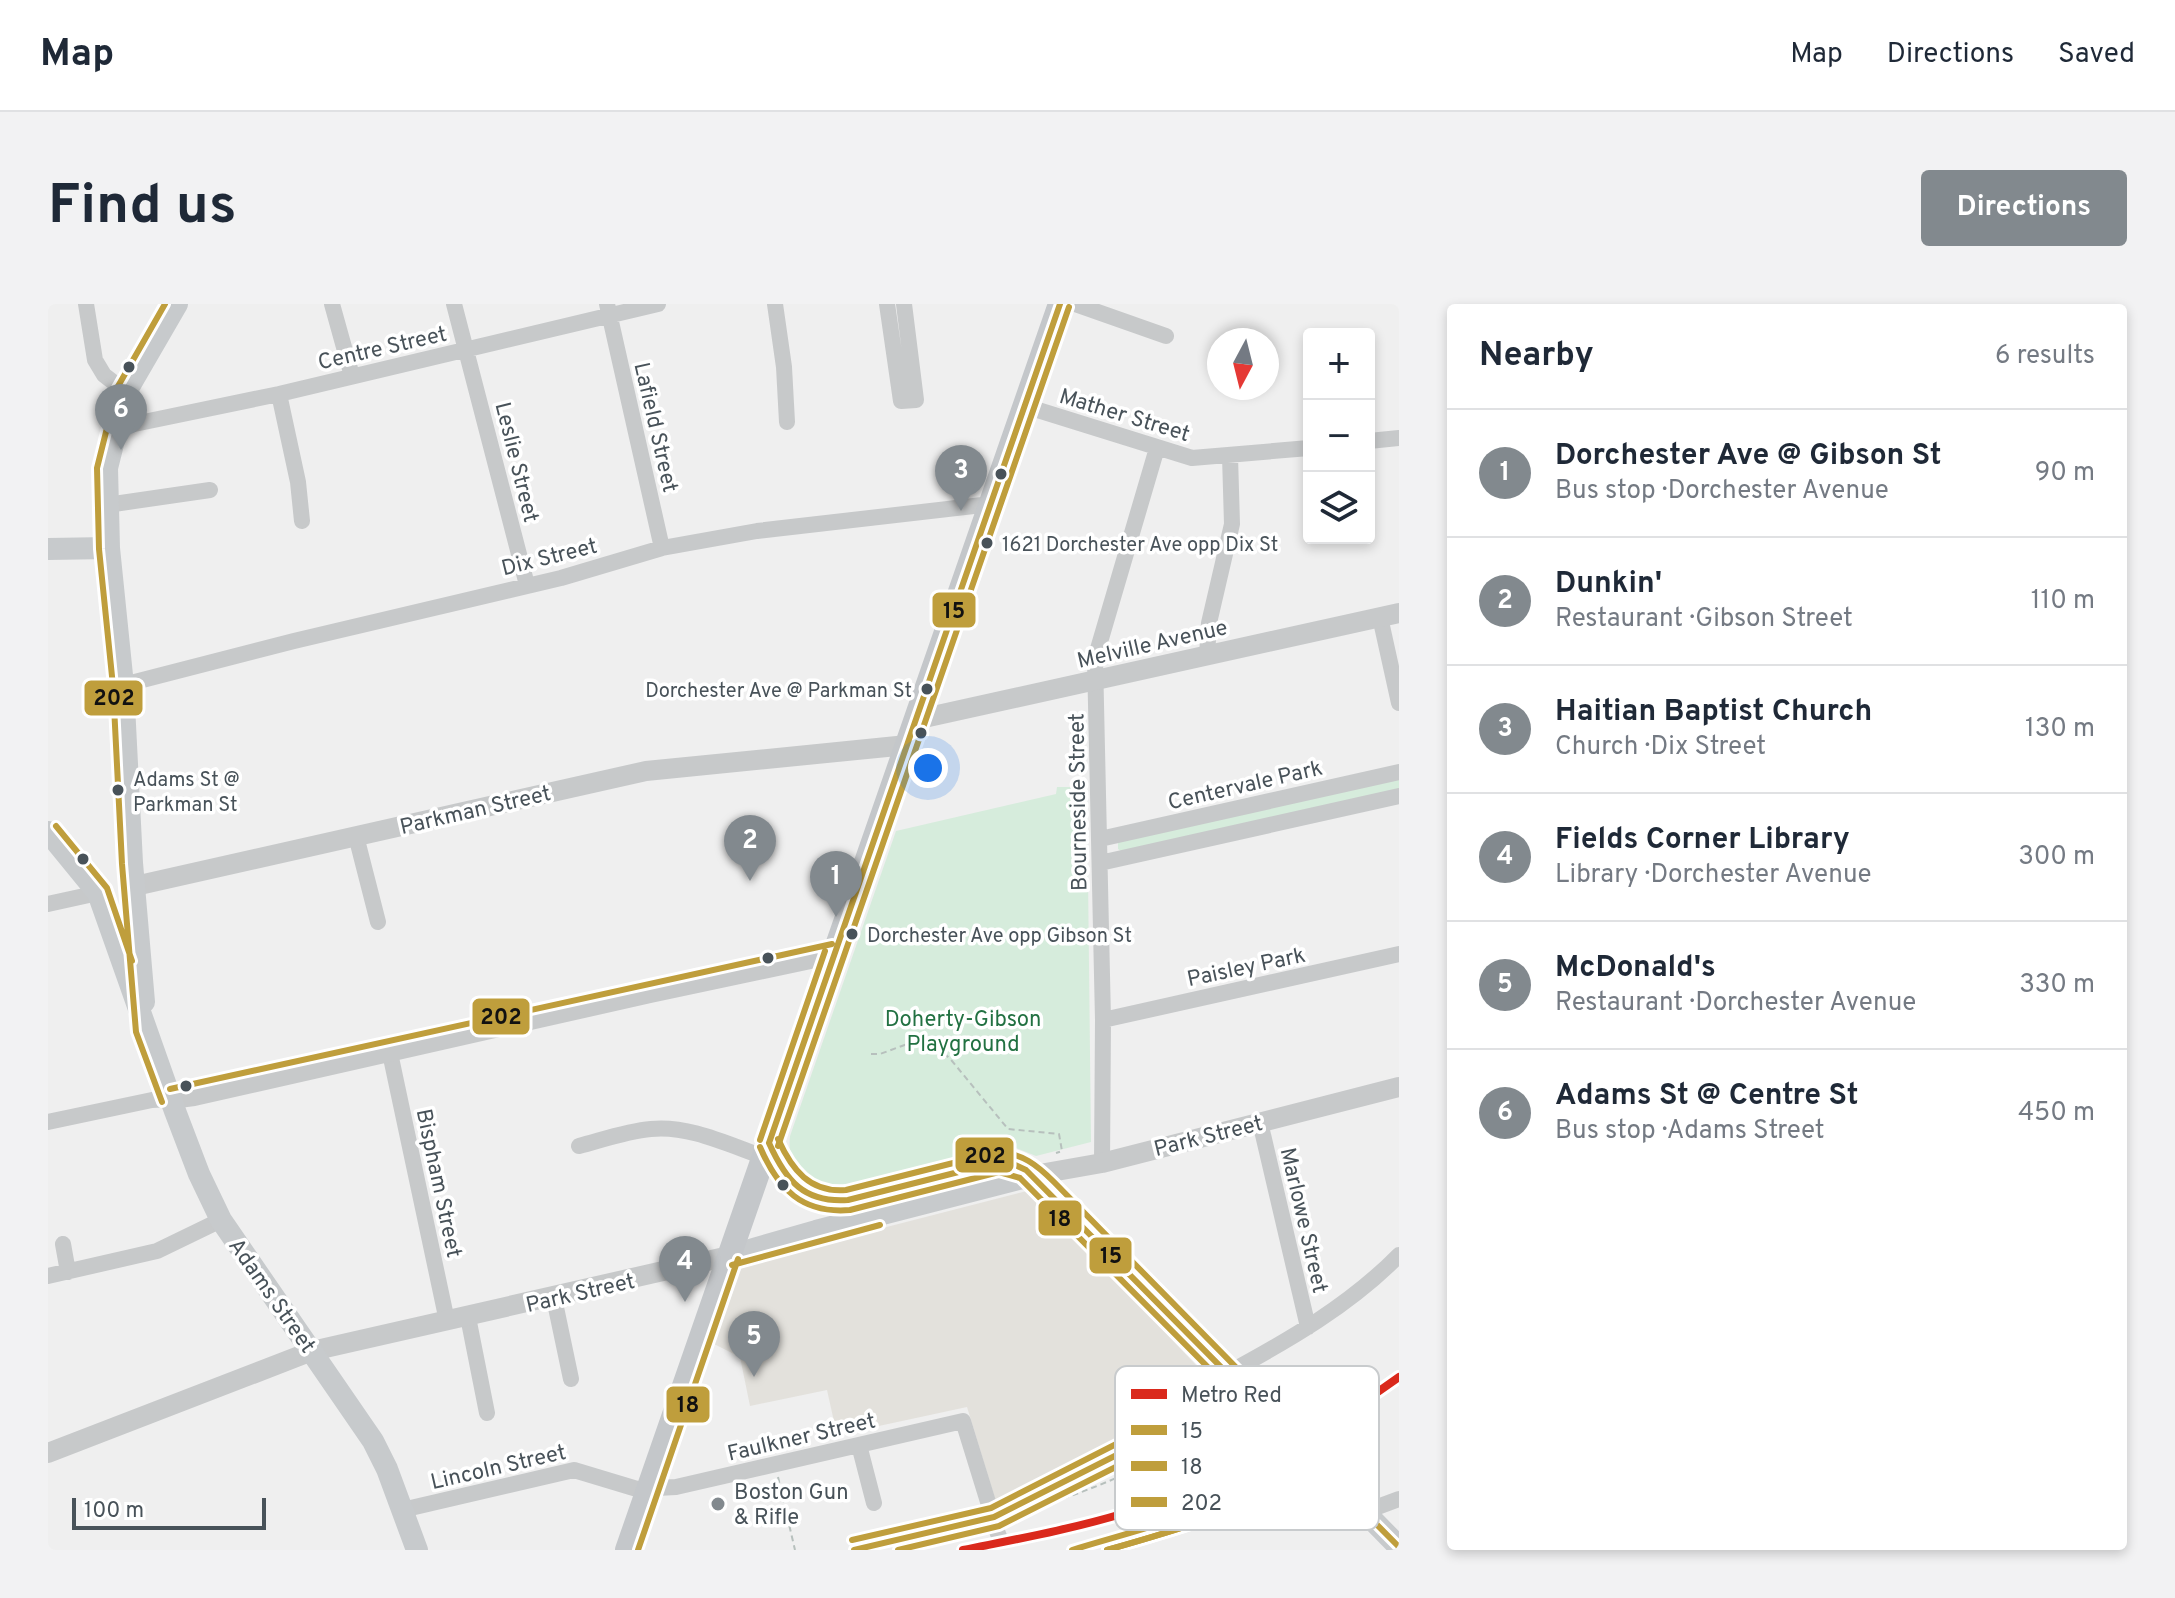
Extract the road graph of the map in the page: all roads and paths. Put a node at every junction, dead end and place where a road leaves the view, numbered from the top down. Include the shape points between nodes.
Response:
1 (86, 304) edge
2 (177, 304) edge
3 (332, 304) edge
4 (454, 304) edge
5 (658, 304) edge
6 (775, 304) edge
7 (887, 304) edge
8 (904, 304) edge
9 (1060, 304) edge
10 (1075, 304) edge
11 (636, 306) edge
12 (608, 310) edge
13 (1166, 336) dead end
14 (466, 350) junction
15 (352, 376) junction
16 (126, 392) junction
17 (279, 394) junction
18 (1025, 406) junction
19 (787, 422) dead end
20 (115, 428) junction
21 (1399, 438) edge
22 (1375, 440) edge
23 (1157, 448) junction
24 (1303, 449) edge
25 (1230, 456) junction
26 (210, 490) dead end
27 (991, 504) junction
28 (107, 505) junction
29 (302, 521) dead end
30 (109, 548) junction
31 (662, 548) junction
32 (48, 549) edge
33 (527, 585) junction
34 (1390, 615) edge
35 (1207, 656) junction
36 (1098, 680) junction
37 (123, 685) junction
38 (1399, 703) edge
39 (915, 720) junction
40 (907, 745) junction
41 (1399, 772) edge
42 (1399, 796) edge
43 (48, 832) edge
44 (356, 836) junction
45 (1100, 839) junction
46 (1100, 863) junction
47 (135, 886) junction
48 (98, 893) junction
49 (48, 904) edge
50 (378, 922) dead end
51 (115, 939) junction
52 (834, 954) junction
53 (1399, 954) edge
54 (1103, 1020) junction
55 (146, 1031) junction
56 (390, 1053) junction
57 (871, 1054) dead end
58 (1399, 1087) edge
59 (171, 1099) junction
60 (48, 1122) edge
61 (1260, 1122) junction
62 (579, 1146) dead end
63 (767, 1150) junction
64 (1055, 1153) dead end
65 (1102, 1163) junction
66 (1034, 1175) junction
67 (221, 1220) junction
68 (63, 1244) dead end
69 (1399, 1255) edge
70 (729, 1256) junction
71 (68, 1272) junction
72 (48, 1276) edge
73 (554, 1298) junction
74 (468, 1317) junction
75 (447, 1321) junction
76 (1308, 1327) junction
77 (312, 1351) junction
78 (1215, 1366) edge
79 (1258, 1366) edge
80 (571, 1379) dead end
81 (487, 1413) dead end
82 (859, 1445) junction
83 (48, 1453) edge
84 (1115, 1458) edge
85 (775, 1465) junction
86 (1115, 1479) edge
87 (648, 1490) junction
88 (1399, 1499) edge
89 (874, 1503) dead end
90 (1043, 1505) dead end
91 (1379, 1506) edge
92 (402, 1510) junction
93 (996, 1524) junction
94 (1379, 1527) edge
95 (1136, 1530) edge
96 (1399, 1547) edge
97 (417, 1550) edge
98 (627, 1550) edge
99 (795, 1550) edge
100 (854, 1550) edge
101 (1072, 1550) edge

1 - 16 street via 95,360
2 - 16 main road, Adams Street
3 - 15 street
4 - 14 street, Leslie Street
5 - 11 street, Centre Street
6 - 19 street
7 - 8 street via 901,341
9 - 18 main road
10 - 13 street
11 - 12 street, Centre Street
12 - 14 street, Centre Street
12 - 31 street, Lafield Street
14 - 15 street, Centre Street
14 - 33 street, Leslie Street
15 - 17 street, Centre Street
16 - 20 main road, Adams Street
17 - 20 street, Centre Street
17 - 29 street
18 - 23 street, Mather Street
18 - 27 main road
20 - 28 main road, Adams Street
21 - 22 street
23 - 25 street, Mather Street via 1192,458
23 - 36 street, Bourneside Street via 1097,649
24 - 25 street, Mather Street
25 - 35 street via 1232,524 1209,623
26 - 28 street
27 - 31 street, Dix Street via 757,531
27 - 39 main road
28 - 30 main road, Adams Street
30 - 32 main road
30 - 37 main road, Adams Street
31 - 33 street, Dix Street
33 - 37 street, Dix Street
34 - 35 street, Melville Avenue
34 - 38 street
35 - 36 street, Melville Avenue
36 - 39 street, Melville Avenue
36 - 45 street, Bourneside Street
37 - 47 main road, Adams Street
39 - 40 main road
40 - 44 street, Parkman Street via 654,770
40 - 52 main road
41 - 45 street, Centervale Park
42 - 46 street, Centervale Park
43 - 48 main road, Adams Street
44 - 47 street, Parkman Street
44 - 50 street
45 - 46 street, Bourneside Street
46 - 54 street, Bourneside Street
47 - 48 main road, Parkman Street
47 - 51 main road, Adams Street via 120,908
47 - 55 main road, Adams Street
48 - 49 street, Parkman Street
48 - 51 main road, Adams Street
51 - 55 main road, Adams Street
52 - 56 street
52 - 63 main road
53 - 54 street, Paisley Park
54 - 65 street, Bourneside Street
55 - 59 main road, Adams Street
56 - 59 street
56 - 75 street, Bispham Street
57 - 64 path via 921,1039 938,1047 1008,1129 1059,1134 1062,1151
58 - 61 street, Park Street
59 - 60 street
59 - 67 main road, Adams Street
61 - 65 street, Park Street
61 - 76 street, Marlowe Street
62 - 63 street via 652,1129
63 - 66 lane via 791,1182 826,1201 998,1162 1018,1164
63 - 70 main road
65 - 66 street, Park Street
66 - 70 main road, Park Street
66 - 78 main road
67 - 71 street via 157,1251
67 - 77 main road, Adams Street
68 - 71 street
69 - 76 street
70 - 73 street, Park Street
70 - 87 main road
71 - 72 street
73 - 74 street, Park Street
73 - 80 street
74 - 75 street, Park Street
74 - 81 street
75 - 77 street, Park Street
76 - 79 street
77 - 83 street, Park Street
77 - 92 main road, Adams Street via 373,1441
82 - 85 street, Faulkner Street
82 - 89 street
82 - 93 street, Faulkner Street via 963,1421
84 - 93 lane
85 - 87 street, Faulkner Street
85 - 99 path
86 - 90 path
87 - 92 street, Lincoln Street via 574,1470
87 - 98 main road
88 - 91 street
92 - 97 main road, Adams Street
93 - 100 lane
94 - 96 main road
95 - 101 lane

